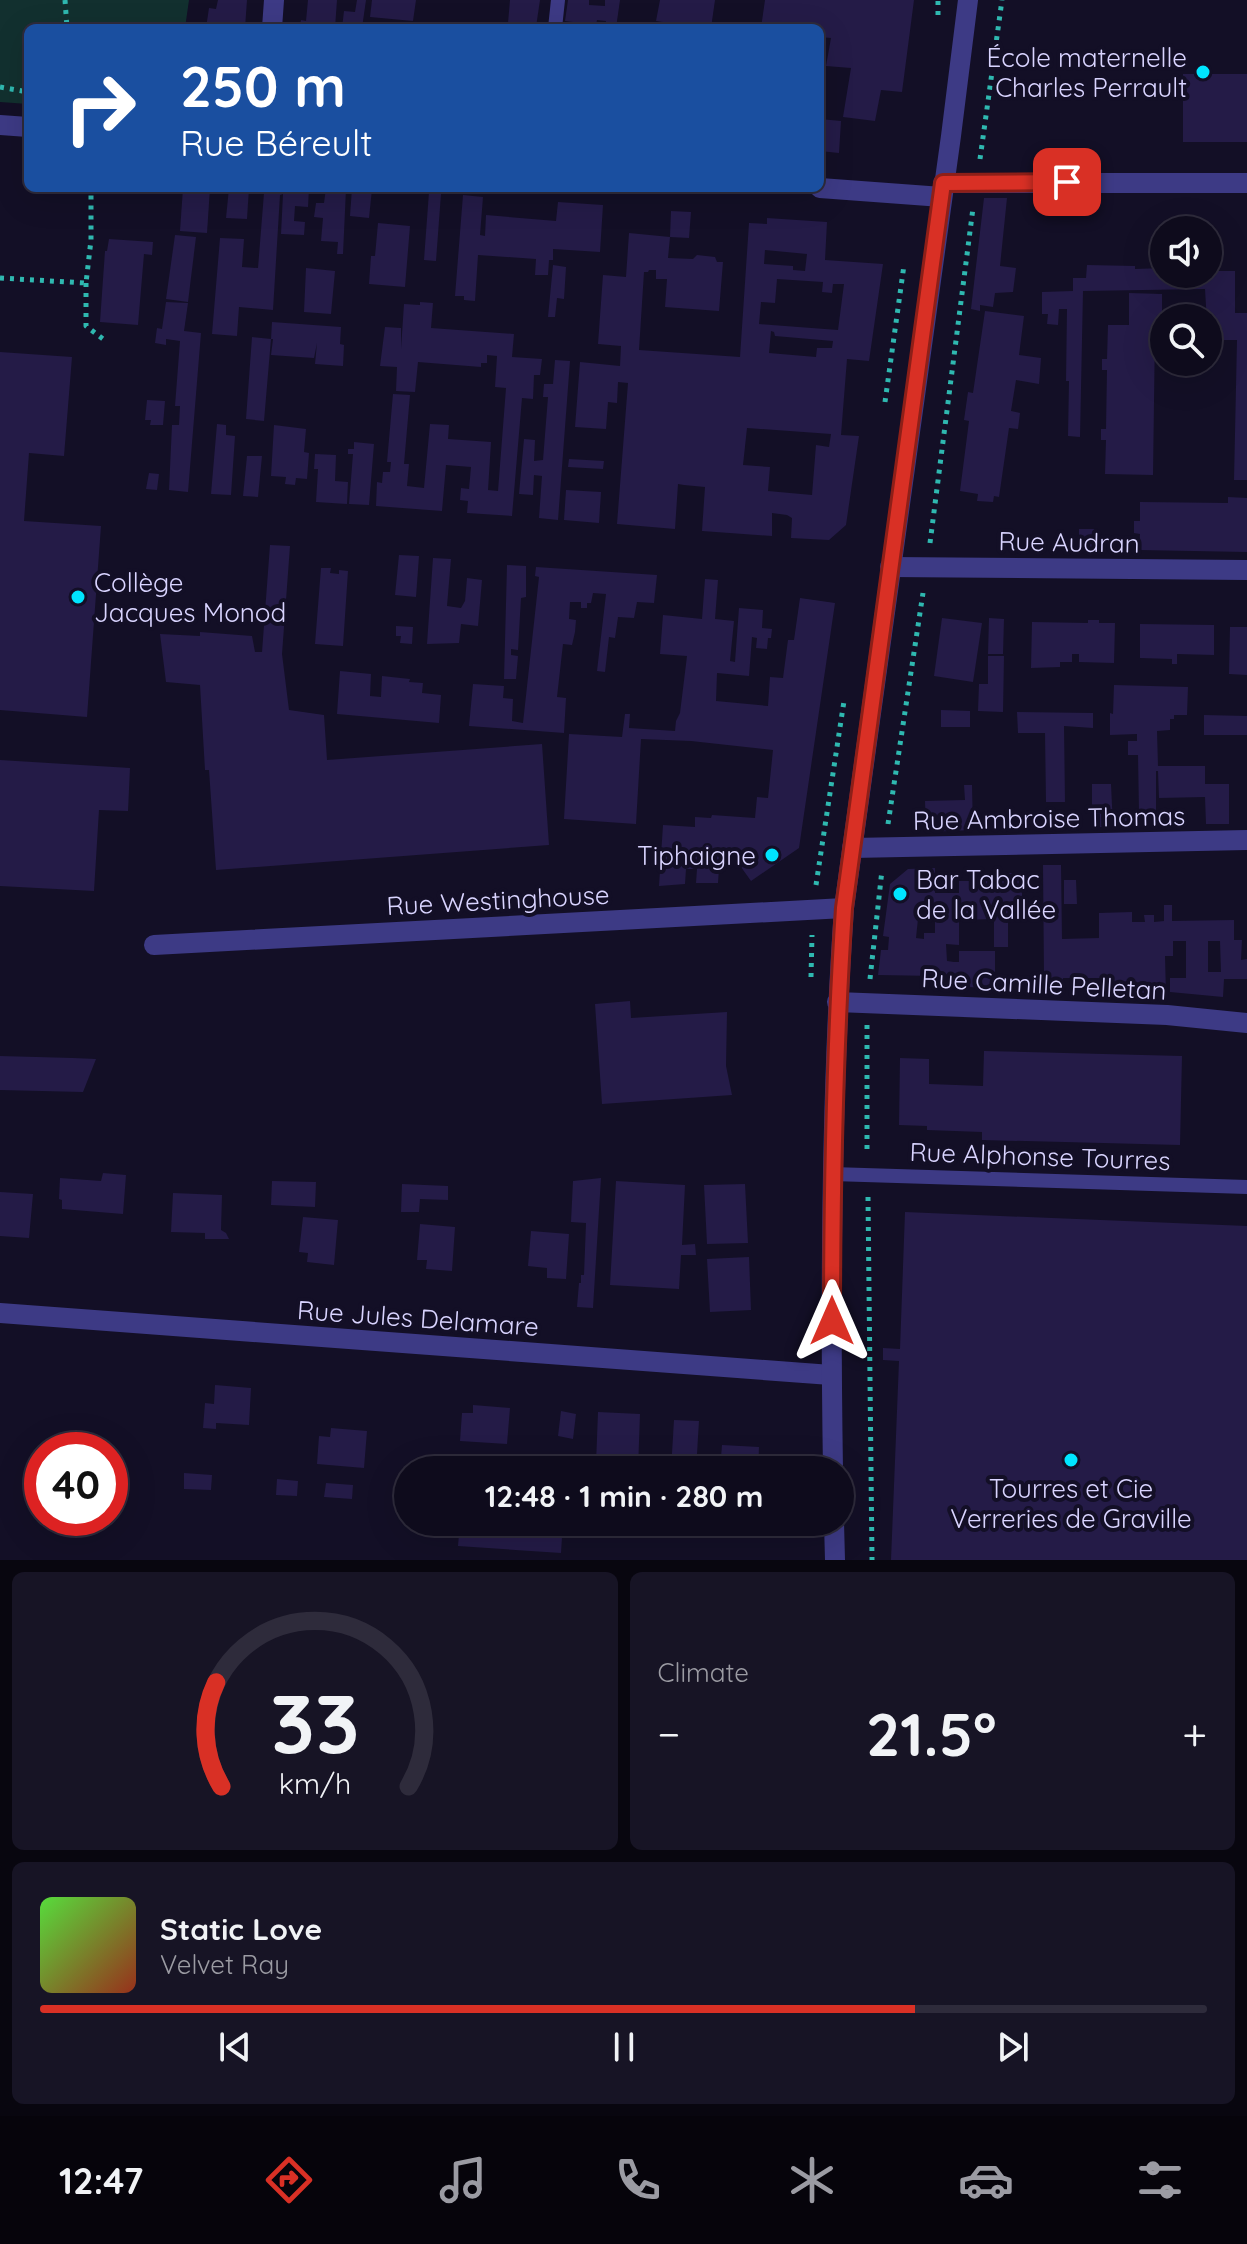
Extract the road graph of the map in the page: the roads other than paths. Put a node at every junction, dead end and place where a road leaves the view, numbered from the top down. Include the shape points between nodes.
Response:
1 (274, 0) edge
2 (558, 0) edge
3 (968, 0) edge
4 (272, 24) edge
5 (555, 24) edge
6 (0, 125) edge
7 (24, 127) edge
8 (1247, 183) edge
9 (824, 188) edge
10 (942, 190) junction
11 (890, 567) junction
12 (1247, 570) edge
13 (1247, 840) edge
14 (852, 848) junction
15 (844, 908) junction
16 (154, 945) dead end
17 (837, 1002) junction
18 (1247, 1023) edge
19 (832, 1174) junction
20 (1247, 1187) edge
21 (0, 1313) edge
22 (831, 1375) junction
23 (833, 1456) edge
24 (834, 1536) edge
25 (835, 1560) edge

1 - 4 street
2 - 5 lane
3 - 10 street
6 - 7 street
8 - 10 street via 977,182
9 - 10 street
10 - 11 street
11 - 12 street, Rue Audran
11 - 14 street
13 - 14 street, Rue Ambroise Thomas
14 - 15 street
15 - 16 street, Rue Westinghouse
15 - 17 street
17 - 18 street, Rue Camille Pelletan
17 - 19 street
19 - 20 lane, Rue Alphonse Tourres
19 - 22 street
21 - 22 street, Rue Jules Delamare
22 - 23 street
24 - 25 street

